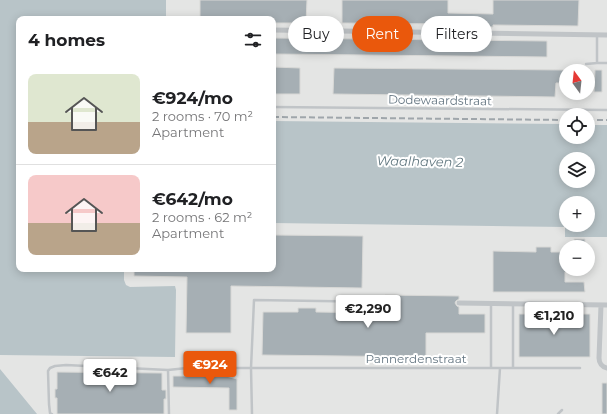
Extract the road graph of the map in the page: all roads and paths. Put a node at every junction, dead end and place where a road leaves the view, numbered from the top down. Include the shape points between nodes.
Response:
1 (276, 30) edge
2 (597, 35) junction
3 (607, 35) edge
4 (597, 63) junction
5 (607, 63) edge
6 (586, 64) dead end
7 (276, 107) edge
8 (607, 110) edge
9 (385, 302) dead end
10 (459, 303) dead end
11 (491, 304) junction
12 (513, 304) junction
13 (601, 305) junction
14 (607, 305) edge
15 (251, 368) junction
16 (491, 368) junction
17 (500, 368) junction
18 (512, 368) junction
19 (580, 368) dead end
20 (607, 368) edge
21 (168, 370) junction
22 (562, 410) dead end
23 (52, 414) edge
24 (169, 414) edge
25 (252, 414) edge
26 (497, 414) edge
27 (558, 414) edge

1 - 2 street
2 - 3 street
2 - 4 lane
4 - 5 lane
4 - 6 lane
7 - 8 lane, Dodewaardstraat
9 - 15 lane via 254,300
10 - 11 street
11 - 12 street
11 - 16 lane
12 - 13 street
12 - 18 lane
13 - 14 street
13 - 20 street via 599,361
15 - 16 lane, Pannerdenstraat
15 - 21 lane, Pannerdenstraat
15 - 25 lane
16 - 17 lane, Pannerdenstraat
17 - 18 lane, Pannerdenstraat
17 - 26 lane
18 - 19 lane, Pannerdenstraat
21 - 23 lane, Pannerdenstraat via 55,366 48,371 49,404
21 - 24 lane
22 - 27 lane

